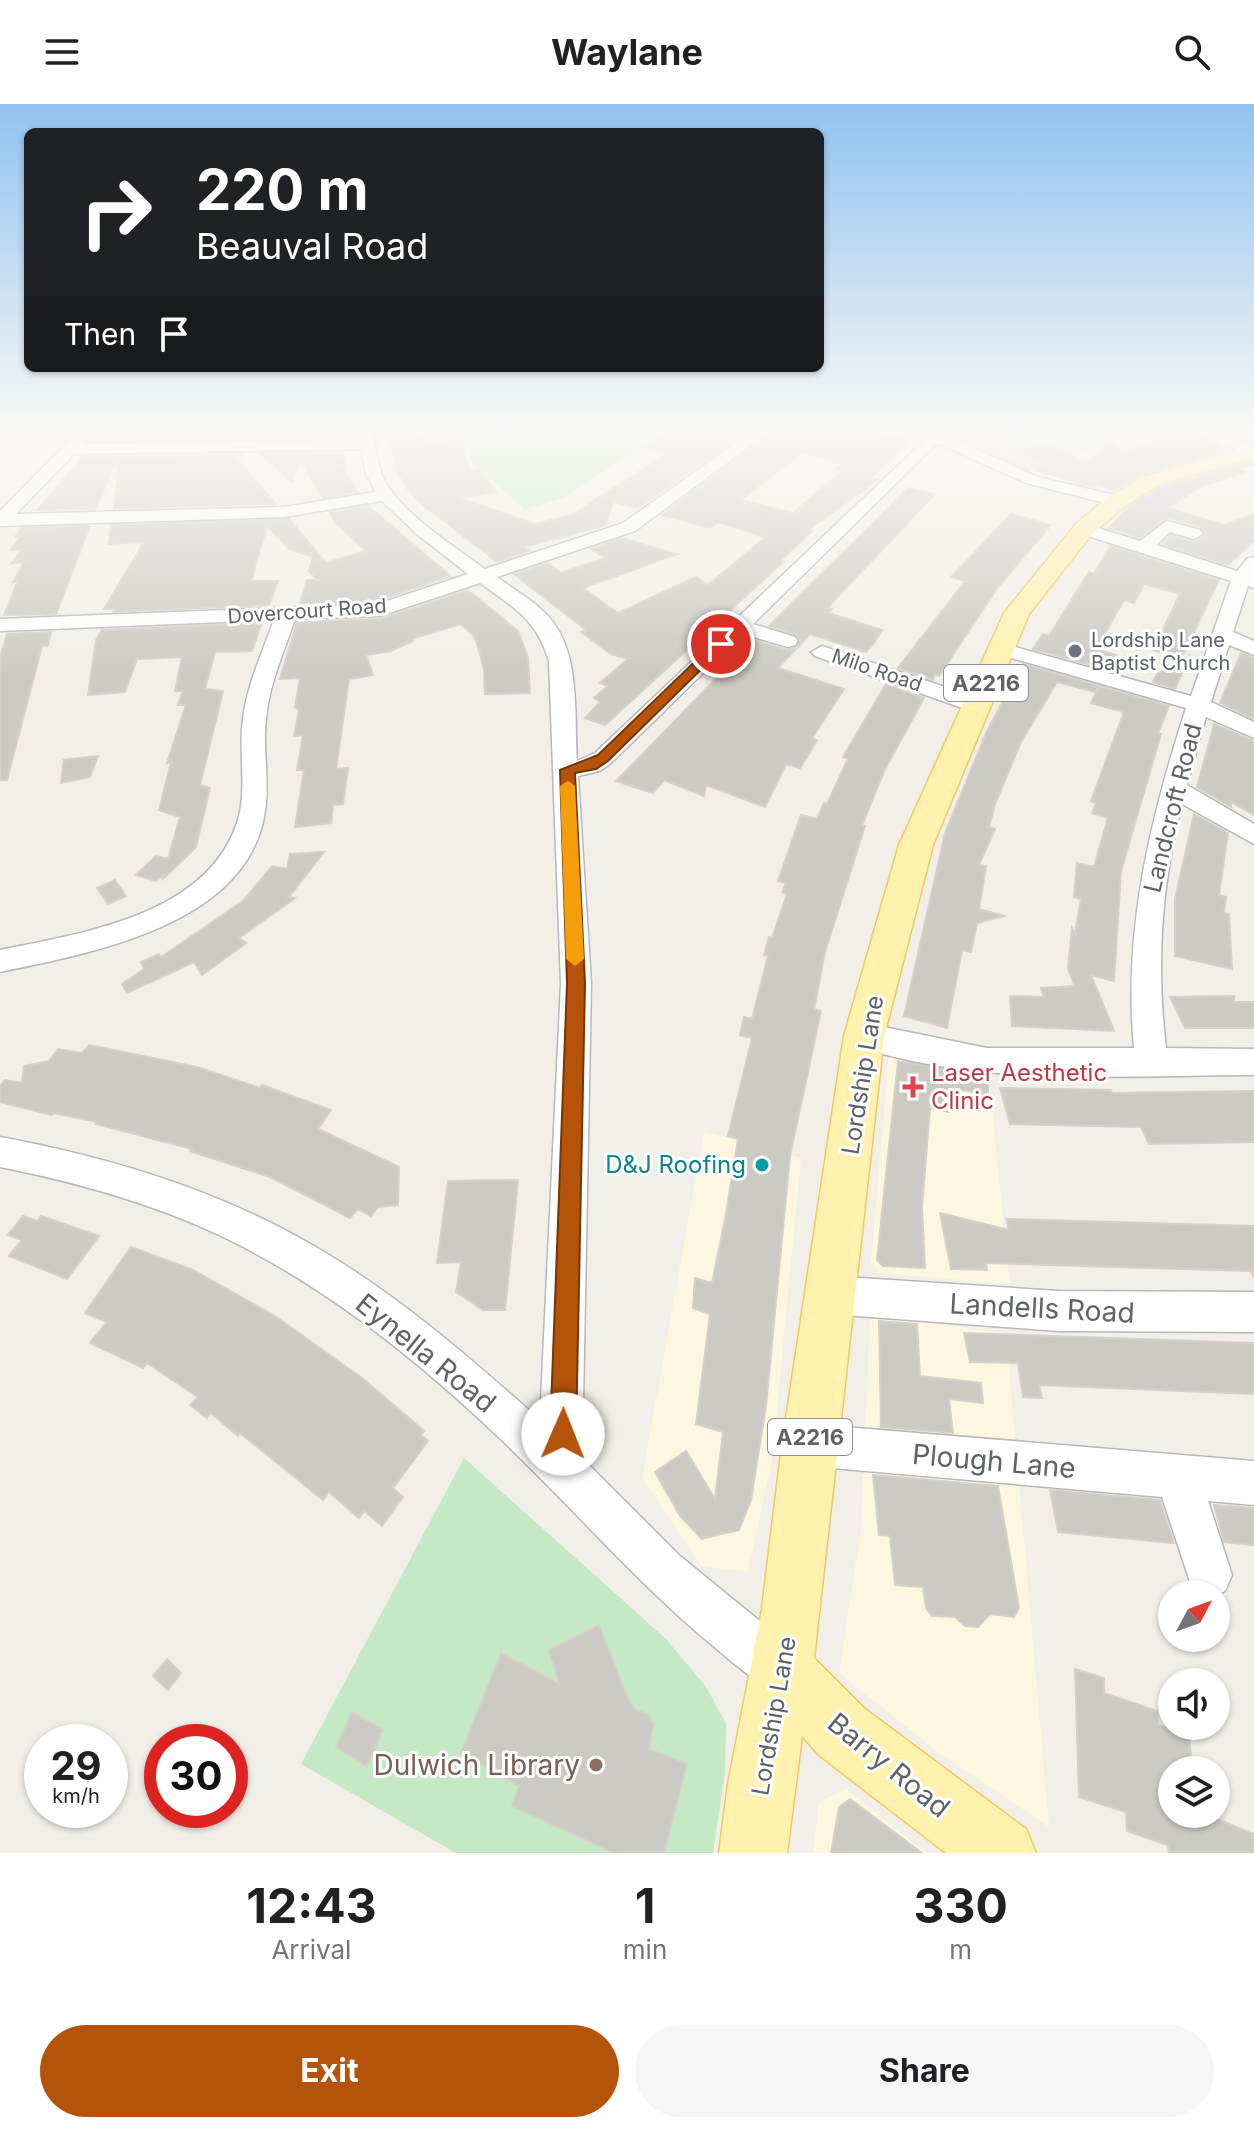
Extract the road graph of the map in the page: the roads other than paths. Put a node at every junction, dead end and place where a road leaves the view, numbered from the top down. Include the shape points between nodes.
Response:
1 (264, 513) edge
2 (404, 513) edge
3 (652, 513) edge
4 (857, 513) edge
5 (1103, 513) edge
6 (0, 521) edge
7 (1084, 529) junction
8 (1194, 534) dead end
9 (1143, 547) junction
10 (1250, 574) edge
11 (484, 575) junction
12 (286, 615) junction
13 (0, 625) edge
14 (739, 626) junction
15 (1223, 635) junction
16 (788, 641) dead end
17 (1001, 649) junction
18 (1254, 649) edge
19 (822, 652) dead end
20 (976, 705) junction
21 (1199, 705) junction
22 (1254, 731) edge
23 (567, 770) junction
24 (1173, 788) junction
25 (1254, 835) edge
26 (0, 961) edge
27 (864, 1036) junction
28 (1254, 1062) edge
29 (1152, 1064) junction
30 (0, 1152) edge
31 (830, 1295) junction
32 (1254, 1312) edge
33 (809, 1445) junction
34 (560, 1467) junction
35 (1178, 1477) junction
36 (1254, 1483) edge
37 (1209, 1575) dead end
38 (782, 1670) junction
39 (753, 1853) edge
40 (1002, 1853) edge

1 - 6 street
2 - 11 street
3 - 11 street, Dovercourt Road via 636,524
4 - 14 street
5 - 7 main road, Lordship Lane / A2216
7 - 9 street
7 - 17 main road, Lordship Lane / A2216 via 1017,613
8 - 9 street via 1167,526
9 - 10 street
10 - 15 street, Landcroft Road
11 - 12 street, Dovercourt Road via 380,610
11 - 23 street via 537,616 554,641 561,670
12 - 13 street, Dovercourt Road
12 - 26 street via 255,710 250,825 220,874 179,906 142,924 86,943
14 - 16 street
14 - 23 street via 603,758
15 - 18 street
15 - 21 street, Landcroft Road
17 - 20 main road, Lordship Lane / A2216
17 - 21 street
19 - 20 street, Milo Road
20 - 27 main road, Lordship Lane / A2216 via 916,845
21 - 22 street
21 - 24 street, Landcroft Road
23 - 34 street via 576,983
24 - 25 street
24 - 29 street, Landcroft Road via 1149,890 1145,1025
27 - 29 street via 987,1061
27 - 31 main road, Lordship Lane / A2216
28 - 29 street
30 - 34 street, Eynella Road via 166,1197 298,1257 422,1347
31 - 32 street, Landells Road via 1058,1311
31 - 33 main road, Lordship Lane / A2216
33 - 35 street, Plough Lane
33 - 38 main road, Lordship Lane / A2216
34 - 38 street, Eynella Road via 704,1610
35 - 36 street, Plough Lane
35 - 37 street
38 - 39 main road, Lordship Lane / A2216
38 - 40 main road, Barry Road via 842,1732

